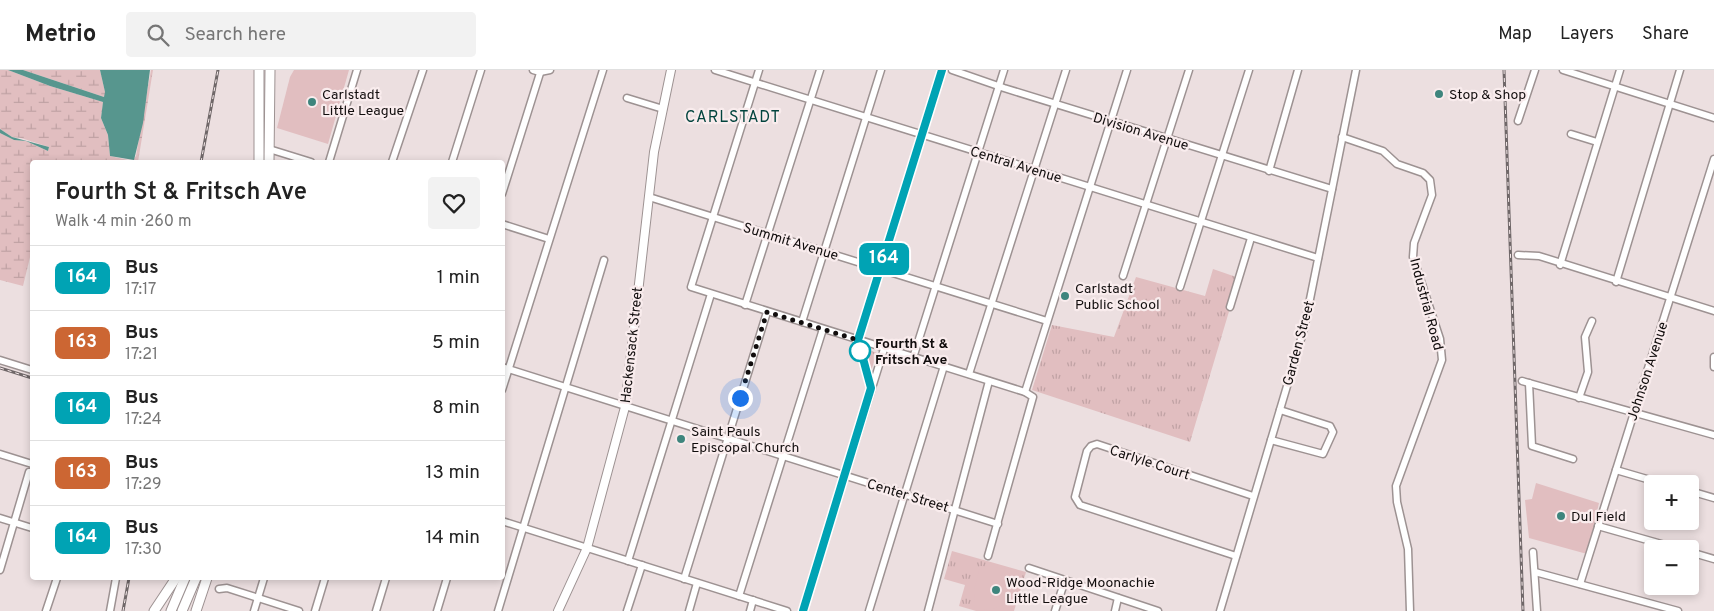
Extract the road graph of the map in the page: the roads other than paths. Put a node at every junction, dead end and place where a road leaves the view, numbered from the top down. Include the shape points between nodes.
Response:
1 (260, 70) edge
2 (270, 70) edge
3 (357, 70) edge
4 (424, 70) edge
5 (481, 70) edge
6 (533, 70) edge
7 (550, 70) edge
8 (603, 70) edge
9 (671, 70) edge
10 (715, 70) edge
11 (759, 70) edge
12 (820, 70) edge
13 (881, 70) edge
14 (942, 70) edge
15 (952, 70) edge
16 (1004, 70) edge
17 (1066, 70) edge
18 (1127, 70) edge
19 (1189, 70) edge
20 (1249, 70) edge
21 (1298, 70) edge
22 (1356, 70) edge
23 (1535, 70) edge
24 (1563, 70) edge
25 (1620, 70) edge
26 (1680, 70) edge
27 (541, 71) edge
28 (755, 84) junction
29 (999, 87) junction
30 (1614, 87) junction
31 (627, 98) dead end
32 (811, 102) junction
33 (1055, 104) junction
34 (1670, 104) junction
35 (663, 109) junction
36 (866, 116) junction
37 (1714, 118) edge
38 (1111, 121) junction
39 (1518, 121) dead end
40 (922, 134) junction
41 (1572, 134) dead end
42 (1342, 137) junction
43 (1167, 138) junction
44 (1598, 142) junction
45 (269, 150) junction
46 (978, 152) junction
47 (1222, 157) junction
48 (1714, 159) edge
49 (259, 160) edge
50 (269, 160) edge
51 (304, 160) edge
52 (330, 160) edge
53 (393, 160) edge
54 (453, 160) edge
55 (1034, 170) junction
56 (1269, 171) junction
57 (505, 185) edge
58 (1090, 187) junction
59 (1332, 189) junction
60 (649, 197) junction
61 (1146, 204) junction
62 (713, 217) junction
63 (1201, 222) junction
64 (505, 225) edge
65 (769, 235) junction
66 (1251, 238) junction
67 (549, 239) junction
68 (825, 252) junction
69 (1518, 255) dead end
70 (1318, 258) junction
71 (604, 260) dead end
72 (1560, 265) junction
73 (881, 268) junction
74 (1123, 276) dead end
75 (1616, 282) junction
76 (936, 286) junction
77 (1180, 287) dead end
78 (711, 294) junction
79 (1671, 299) junction
80 (991, 302) junction
81 (745, 305) junction
82 (1230, 307) dead end
83 (1714, 311) edge
84 (767, 312) junction
85 (1047, 321) junction
86 (1592, 321) dead end
87 (802, 322) junction
88 (823, 329) junction
89 (858, 340) junction
90 (884, 349) junction
91 (1714, 357) edge
92 (913, 358) junction
93 (0, 360) edge
94 (944, 366) junction
95 (1714, 367) edge
96 (506, 368) edge
97 (30, 369) edge
98 (969, 374) junction
99 (989, 381) junction
100 (1522, 381) dead end
101 (1529, 383) junction
102 (564, 387) junction
103 (871, 388) junction
104 (1025, 392) junction
105 (1579, 398) junction
106 (624, 407) junction
107 (1280, 410) junction
108 (1633, 414) junction
109 (671, 420) junction
110 (1714, 435) edge
111 (727, 438) junction
112 (1271, 440) junction
113 (0, 454) edge
114 (783, 455) junction
115 (1573, 459) dead end
116 (30, 463) edge
117 (1616, 470) junction
118 (29, 472) dead end
119 (844, 475) junction
120 (1644, 478) edge
121 (905, 494) junction
122 (1699, 494) edge
123 (1253, 496) junction
124 (1714, 498) edge
125 (956, 510) junction
126 (0, 518) edge
127 (505, 522) edge
128 (14, 523) junction
129 (998, 524) junction
130 (1598, 526) junction
131 (30, 527) edge
132 (524, 527) junction
133 (1647, 540) edge
134 (587, 548) junction
135 (1533, 552) dead end
136 (1699, 555) edge
137 (988, 556) dead end
138 (1236, 556) junction
139 (1714, 559) edge
140 (628, 561) junction
141 (642, 565) junction
142 (1029, 568) dead end
143 (0, 570) edge
144 (1535, 572) junction
145 (684, 578) junction
146 (56, 580) edge
147 (116, 580) edge
148 (175, 580) edge
149 (185, 580) edge
150 (195, 580) edge
151 (206, 580) edge
152 (263, 580) edge
153 (324, 580) edge
154 (385, 580) edge
155 (446, 580) edge
156 (1065, 580) junction
157 (697, 583) junction
158 (1580, 584) junction
159 (219, 589) dead end
160 (739, 596) junction
161 (258, 598) junction
162 (1118, 598) junction
163 (753, 600) junction
164 (46, 611) edge
165 (110, 611) edge
166 (154, 611) edge
167 (171, 611) edge
168 (182, 611) edge
169 (196, 611) edge
170 (254, 611) edge
171 (299, 611) edge
172 (315, 611) edge
173 (376, 611) edge
174 (437, 611) edge
175 (498, 611) edge
176 (558, 611) edge
177 (627, 611) edge
178 (688, 611) edge
179 (750, 611) edge
180 (787, 611) edge
181 (802, 611) edge
182 (869, 611) edge
183 (928, 611) edge
184 (1055, 611) edge
185 (1115, 611) edge
186 (1158, 611) edge
187 (1220, 611) edge
188 (1410, 611) edge
189 (1537, 611) edge
190 (1678, 611) edge

1 - 49 highway
2 - 45 highway
3 - 52 street
4 - 53 street
5 - 54 street
6 - 27 street
7 - 27 street
8 - 67 street
9 - 35 main road, Hackensack Street
10 - 28 street, Central Avenue
11 - 28 street
12 - 32 street
13 - 36 street
14 - 40 street
15 - 29 street, Division Avenue
16 - 29 street
17 - 33 street
18 - 38 street
19 - 43 street
20 - 47 street
21 - 56 street
22 - 42 street, Garden Street
23 - 39 street
24 - 30 street
25 - 30 street
26 - 34 street
27 - 57 street
28 - 32 street, Central Avenue
28 - 62 street
29 - 33 street, Division Avenue
29 - 46 street
30 - 34 street
30 - 44 street
31 - 35 street
32 - 36 street, Central Avenue
32 - 65 street
33 - 38 street, Division Avenue
33 - 55 street
34 - 37 street
34 - 75 street
35 - 60 main road, Hackensack Street
36 - 40 street, Central Avenue
36 - 68 street
38 - 43 street, Division Avenue
38 - 58 street
40 - 46 street, Central Avenue
40 - 73 street
41 - 44 street
42 - 59 street, Garden Street
42 - 188 street, Industrial Road via 1383,151 1397,164 1423,173 1430,180 1432,190 1414,243 1413,257 1440,339 1442,360 1396,486 1408,549
43 - 47 street, Division Avenue
43 - 61 street
44 - 72 street
45 - 50 highway
45 - 51 street
46 - 55 street, Central Avenue
46 - 76 street
47 - 56 street, Division Avenue
47 - 63 street
48 - 79 street, Johnson Avenue
55 - 58 street, Central Avenue
55 - 80 street
56 - 59 street, Division Avenue
58 - 61 street, Central Avenue
58 - 85 street
59 - 70 street, Garden Street
60 - 62 street, Summit Avenue
60 - 106 main road, Hackensack Street
61 - 63 street, Central Avenue
61 - 74 street
62 - 65 street, Summit Avenue
62 - 78 street via 690,288
63 - 66 street, Central Avenue
63 - 77 street
64 - 67 street
65 - 68 street, Summit Avenue
65 - 81 street
66 - 70 street, Central Avenue
66 - 82 street
67 - 96 street
68 - 73 street, Summit Avenue
68 - 87 street
69 - 72 street via 1539,256
70 - 107 street, Garden Street via 1304,329
71 - 102 street
72 - 75 street
73 - 76 street, Summit Avenue
73 - 89 street
75 - 79 street
76 - 80 street, Summit Avenue
76 - 92 street
78 - 81 street
78 - 109 street
79 - 83 street
79 - 108 street, Johnson Avenue
80 - 85 street, Summit Avenue
80 - 98 street
81 - 84 street
84 - 87 street
84 - 111 street
85 - 104 street
86 - 105 street via 1585,337 1588,372
87 - 88 street
88 - 89 street
88 - 114 street
89 - 90 street
89 - 103 street
90 - 92 street
90 - 103 street
91 - 95 street
92 - 94 street
93 - 97 street
94 - 98 street
94 - 121 street
96 - 102 street, Center Street
98 - 99 street
99 - 104 street
99 - 125 street
100 - 101 street
101 - 105 street
101 - 115 street via 1532,446
102 - 106 street, Center Street
102 - 132 street
103 - 119 street
104 - 129 street via 1033,397
105 - 108 street
106 - 109 street, Center Street
106 - 134 main road, Hackensack Street
107 - 112 street, Garden Street
107 - 112 street via 1330,426 1333,432 1323,454
108 - 110 street
108 - 117 street, Johnson Avenue
109 - 111 street, Center Street
109 - 140 street
111 - 114 street, Center Street
111 - 145 street
112 - 123 street, Garden Street
113 - 116 street
114 - 119 street, Center Street
114 - 160 street
117 - 120 street
117 - 130 street, Johnson Avenue
118 - 128 street
119 - 121 street, Center Street
119 - 181 street
121 - 125 street, Center Street
121 - 182 street
122 - 124 street
123 - 138 street, Garden Street
123 - 138 street, Carlyle Court via 1097,444 1087,451 1076,497 1080,505
125 - 129 street, Center Street
125 - 183 street
126 - 128 street
127 - 132 street
128 - 131 street
128 - 143 street
129 - 137 street
130 - 133 street
130 - 158 street, Johnson Avenue
132 - 134 street
132 - 175 street
134 - 140 street
134 - 176 main road, Hackensack Street
135 - 144 street
136 - 139 street
138 - 187 street, Garden Street
140 - 141 street
141 - 145 street
141 - 177 street
142 - 156 street
144 - 158 street
144 - 189 street
145 - 157 street
146 - 164 street
147 - 165 street
148 - 166 highway
149 - 167 highway
150 - 168 highway
151 - 169 highway
152 - 161 street
153 - 172 street
154 - 173 street
155 - 174 street
156 - 162 street
156 - 184 street
157 - 160 street
157 - 178 street
158 - 190 street
159 - 161 street via 227,588
160 - 163 street
161 - 170 street
161 - 171 street
162 - 185 street
162 - 186 street
163 - 179 street
163 - 180 street

